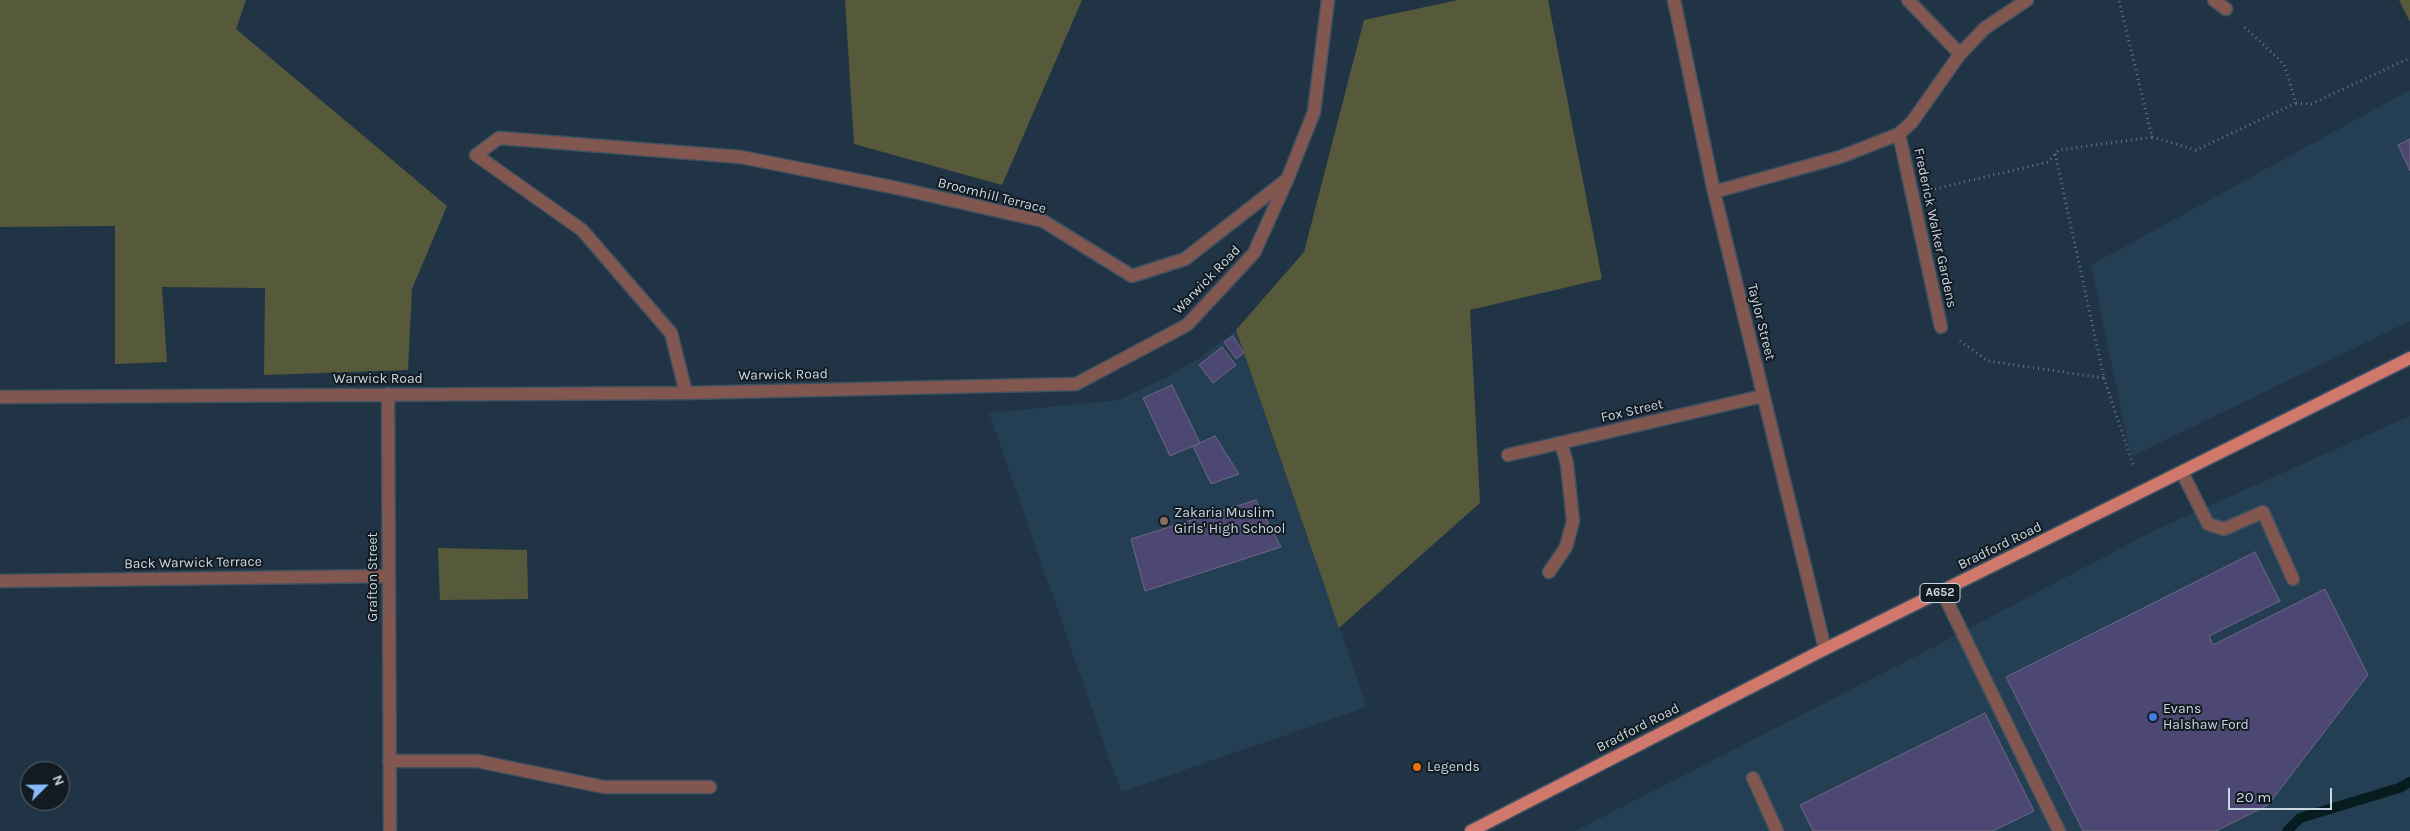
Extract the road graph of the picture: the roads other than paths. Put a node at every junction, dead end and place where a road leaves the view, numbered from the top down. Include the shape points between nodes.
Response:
1 (1328, 0) edge
2 (1674, 0) edge
3 (1908, 0) edge
4 (2027, 0) edge
5 (2214, 0) edge
6 (2226, 9) road end
7 (1960, 54) junction
8 (1899, 134) junction
9 (1287, 180) junction
10 (1714, 192) junction
11 (1941, 327) road end
12 (2410, 358) edge
13 (686, 393) junction
14 (388, 394) junction
15 (1763, 396) junction
16 (0, 397) edge
17 (1561, 442) junction
18 (1508, 455) dead end
19 (2182, 472) junction
20 (1550, 572) dead end
21 (387, 576) junction
22 (2294, 579) dead end
23 (0, 581) edge
24 (1942, 591) junction
25 (1825, 650) junction
26 (389, 761) junction
27 (1753, 778) dead end
28 (710, 787) dead end
29 (390, 831) edge
30 (1471, 831) edge
31 (1777, 831) edge
32 (2059, 831) edge

1 - 9 street, Warwick Road via 1314,112
2 - 10 street, Taylor Street
3 - 7 street
4 - 7 street, Frederick Walker Gardens via 1985,28
5 - 6 street
7 - 8 street, Frederick Walker Gardens via 1912,122
8 - 10 street, Frederick Walker Gardens via 1840,157
8 - 11 street, Frederick Walker Gardens
9 - 13 street, Warwick Road via 1254,253 1187,325 1076,384
9 - 13 street, Broomhill Terrace via 1185,258 1132,276 1043,221 741,157 499,138 476,155 582,230 671,333
10 - 15 street, Taylor Street
12 - 19 main road, Bradford Road / A652
13 - 14 street, Warwick Road
14 - 16 street, Warwick Road
14 - 21 street, Grafton Street
15 - 17 street, Fox Street
15 - 25 street, Taylor Street
17 - 18 street, Fox Street
17 - 20 street via 1567,464 1573,521 1566,547
19 - 22 street via 2208,524 2224,529 2263,512
19 - 24 main road, Bradford Road / A652
21 - 23 street, Back Warwick Terrace
21 - 26 street, Grafton Street
24 - 25 main road, Bradford Road / A652
24 - 32 street
25 - 30 main road, Bradford Road / A652
26 - 28 street via 477,760 604,787
26 - 29 street, Grafton Street
27 - 31 street

